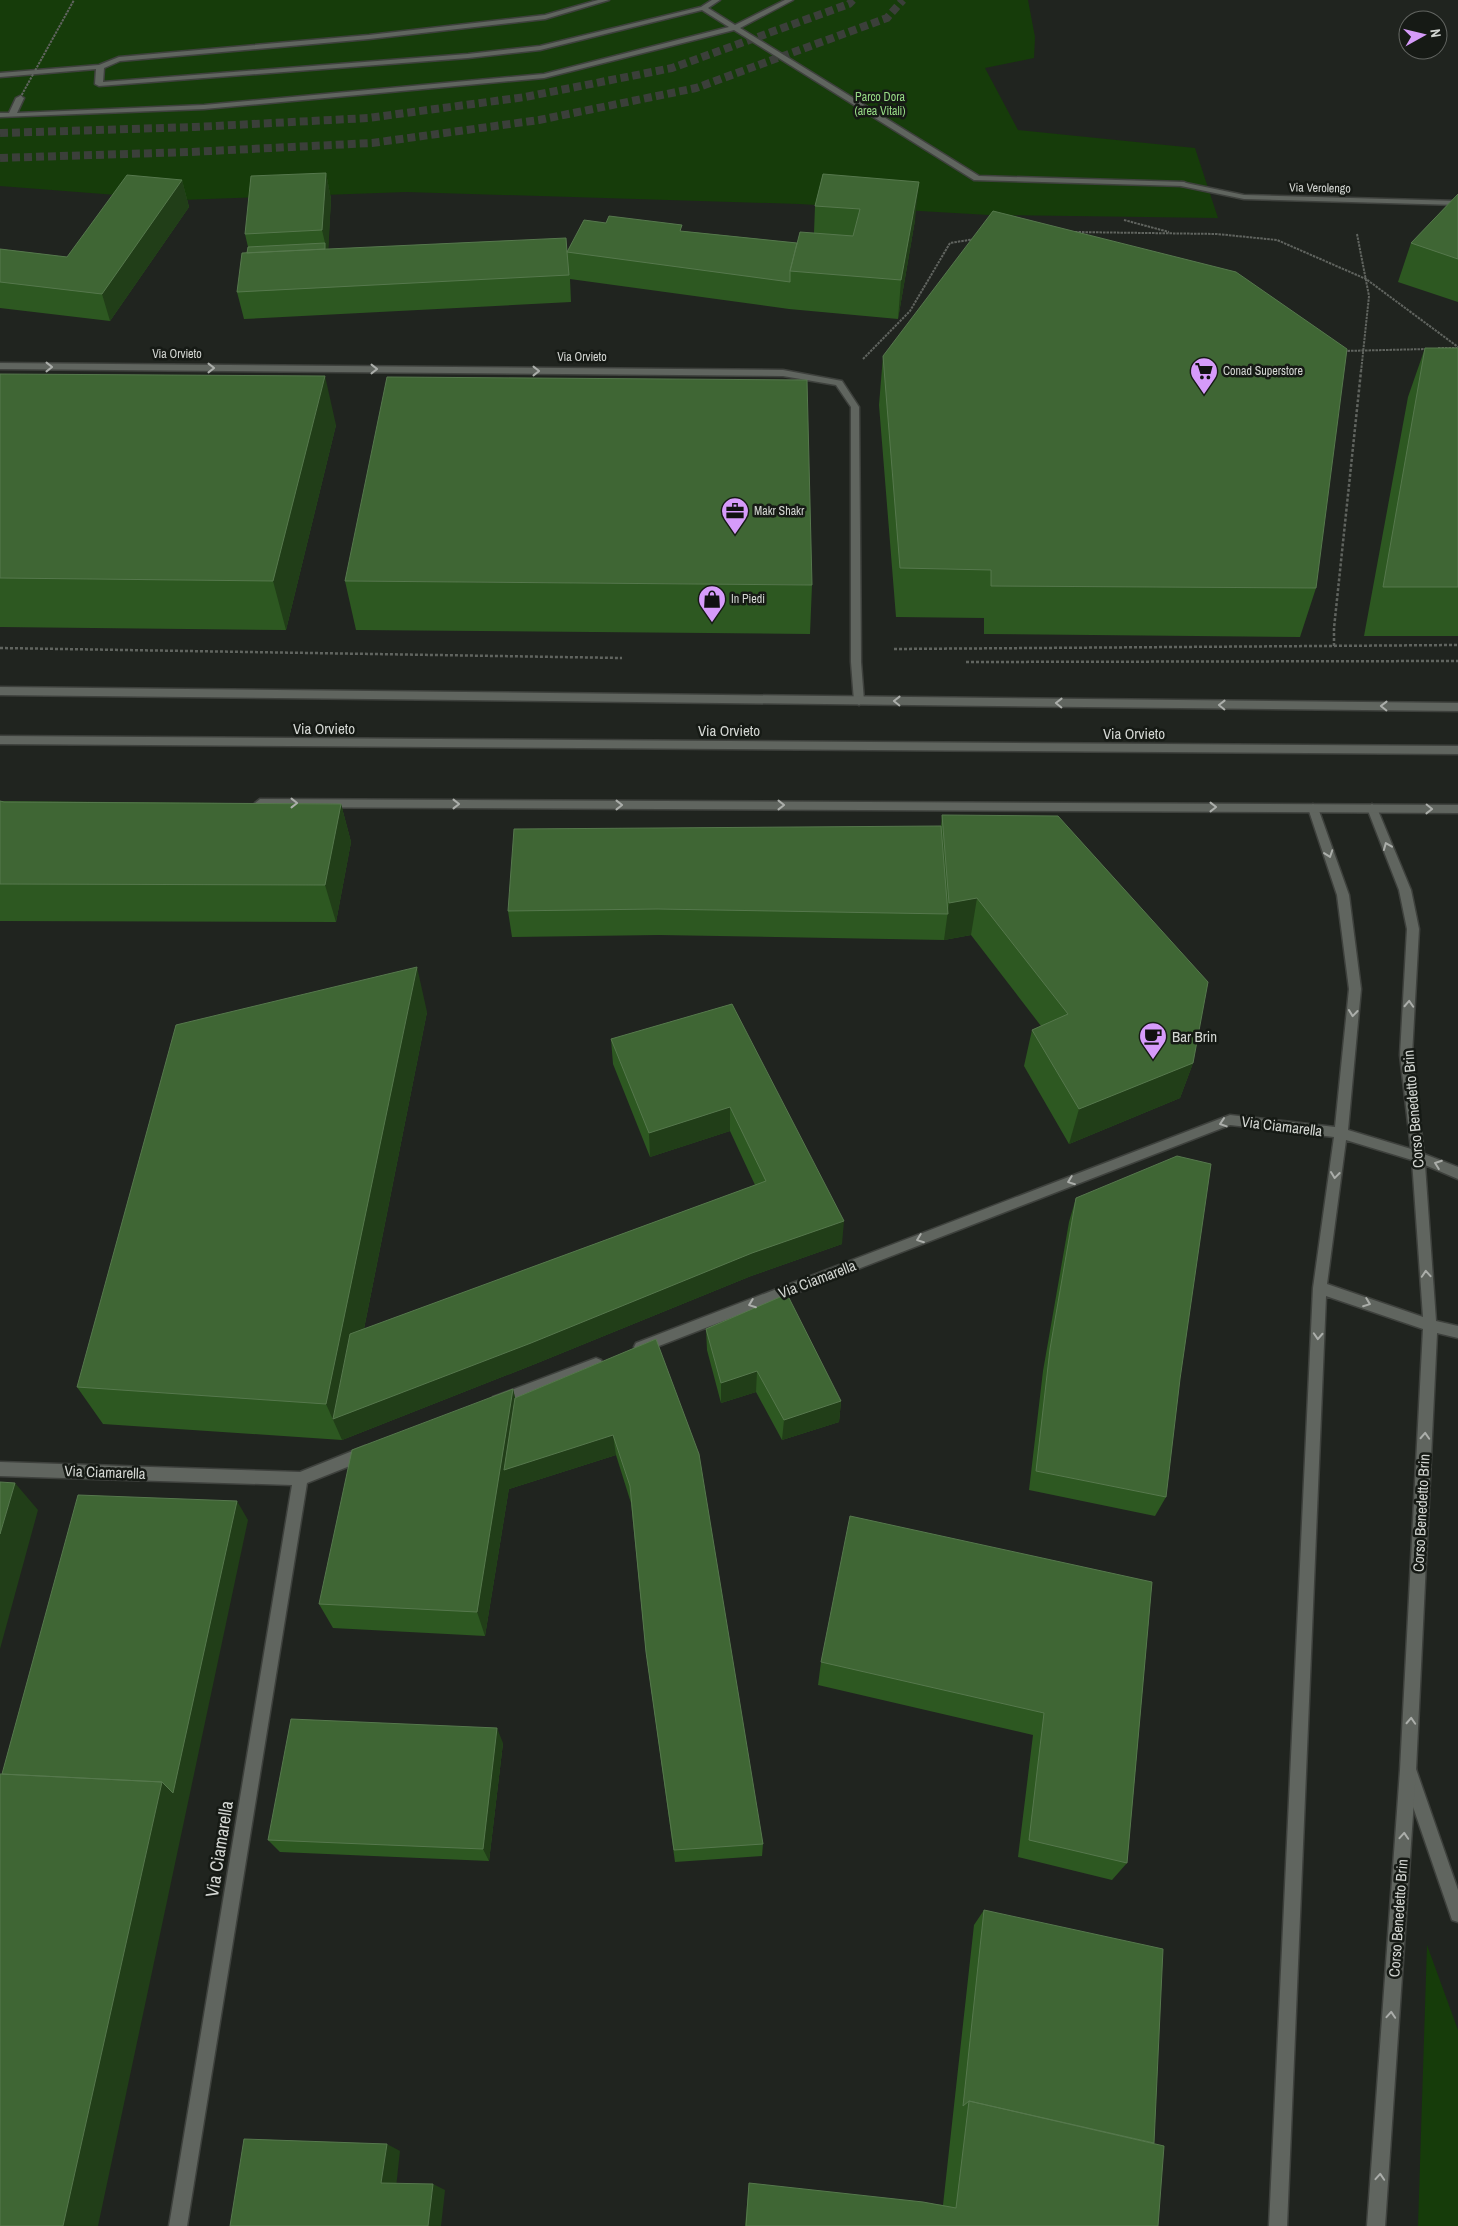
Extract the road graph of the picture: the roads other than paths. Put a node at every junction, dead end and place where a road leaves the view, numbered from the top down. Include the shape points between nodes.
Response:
1 (606, 0) edge
2 (717, 0) edge
3 (790, 0) edge
4 (703, 8) junction
5 (735, 28) junction
6 (100, 67) junction
7 (0, 75) edge
8 (20, 98) road end
9 (0, 115) edge
10 (12, 115) junction
11 (1458, 202) edge
12 (0, 366) edge
13 (0, 691) edge
14 (859, 701) junction
15 (1458, 707) edge
16 (0, 740) edge
17 (1458, 750) edge
18 (250, 803) edge
19 (1313, 808) junction
20 (1372, 808) junction
21 (1458, 809) edge
22 (1340, 1133) junction
23 (1418, 1157) junction
24 (1458, 1174) edge
25 (1320, 1288) junction
26 (1430, 1327) junction
27 (1458, 1332) edge
28 (625, 1353) edge
29 (607, 1360) edge
30 (486, 1407) edge
31 (374, 1450) edge
32 (0, 1469) edge
33 (300, 1479) junction
34 (1408, 1770) junction
35 (1458, 1914) edge
36 (178, 2226) edge
37 (1278, 2226) edge
38 (1376, 2226) edge

1 - 6 street via 545,17 369,37 119,58
2 - 4 street
3 - 5 street
4 - 5 street, Via Verolengo
4 - 6 street via 540,48 468,56 99,84
5 - 10 street via 544,76 204,107
5 - 11 street, Via Verolengo via 977,178 1184,184 1244,197
6 - 7 street
8 - 10 street
9 - 10 street
12 -> 14 street, Via Orvieto via 783,373 839,382 855,407
13 - 14 street, Via Orvieto
15 -> 14 street, Via Orvieto
16 - 17 street, Via Orvieto
18 -> 19 street
19 - 20 street
19 -> 22 street via 1343,894 1355,989
20 -> 21 street
23 -> 20 street, Corso Benedetto Brin via 1406,1055 1413,929 1404,890
22 - 23 street, Via Ciamarella
22 -> 25 street
22 -> 28 street, Via Ciamarella via 1230,1120
24 -> 23 street, Via Ciamarella
26 -> 23 street, Corso Benedetto Brin
25 -> 26 street
25 -> 37 street
26 - 27 street
34 -> 26 street, Corso Benedetto Brin
29 - 30 street
31 - 33 street, Via Ciamarella
32 - 33 street, Via Ciamarella
33 - 36 street, Via Ciamarella
34 - 35 street
38 -> 34 street, Corso Benedetto Brin

